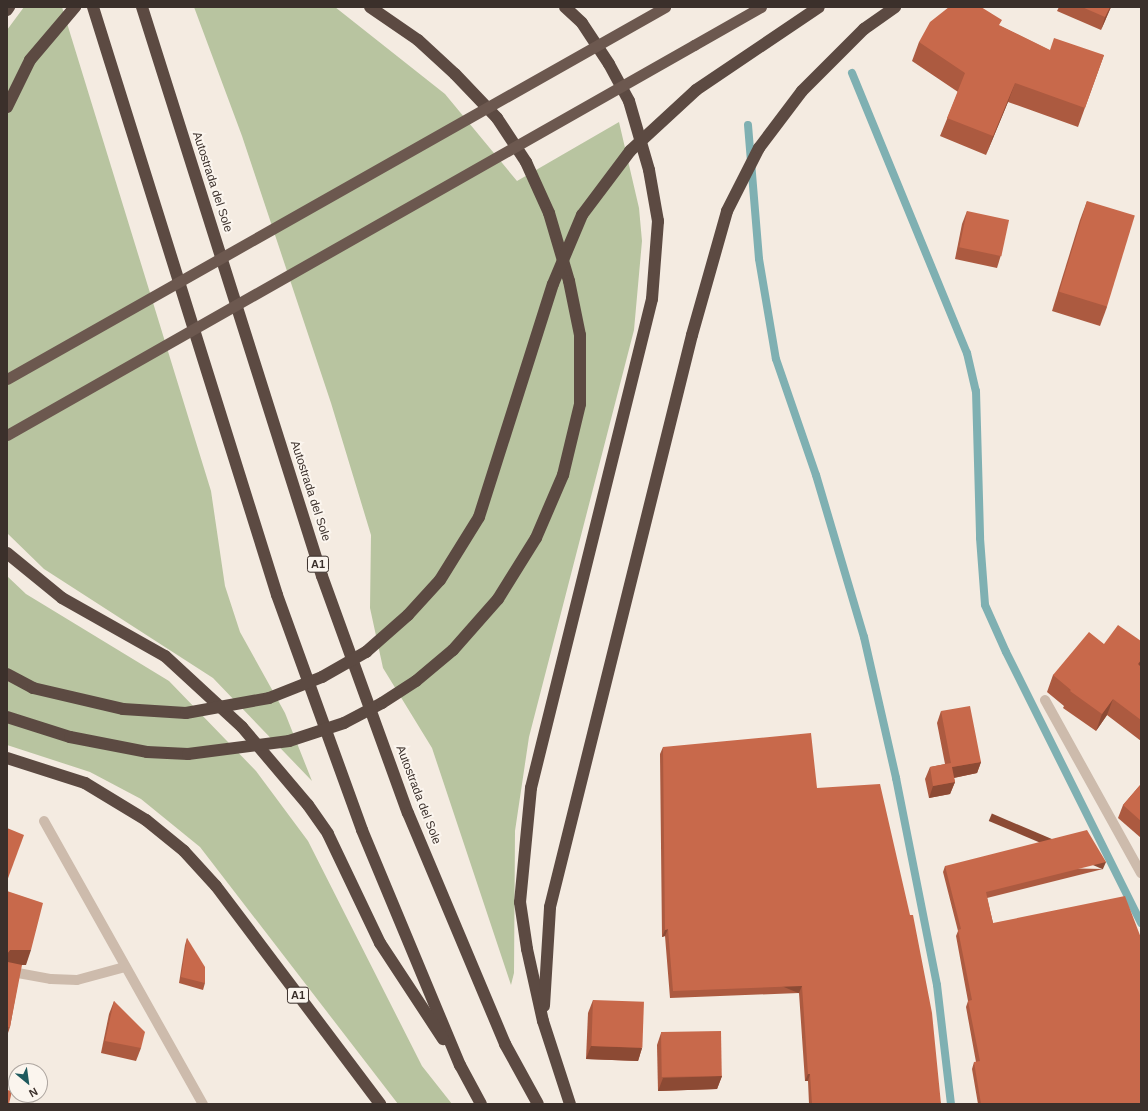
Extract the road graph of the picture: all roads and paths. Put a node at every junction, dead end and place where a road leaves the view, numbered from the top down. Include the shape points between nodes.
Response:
1 (9, 7) edge
2 (75, 7) edge
3 (92, 7) edge
4 (142, 7) edge
5 (370, 7) edge
6 (565, 7) edge
7 (665, 7) edge
8 (761, 7) edge
9 (819, 7) edge
10 (895, 7) edge
11 (7, 10) edge
12 (7, 106) edge
13 (7, 379) edge
14 (7, 435) edge
15 (7, 553) edge
16 (7, 674) edge
17 (1045, 700) dead end
18 (7, 717) edge
19 (7, 758) edge
20 (44, 821) dead end
21 (1141, 873) edge
22 (125, 967) junction
23 (7, 971) edge
24 (543, 1021) junction
25 (460, 1065) junction
26 (203, 1104) edge
27 (380, 1104) edge
28 (481, 1104) edge
29 (538, 1104) edge
30 (570, 1104) edge

1 - 11 highway
2 - 12 highway via 30,60
3 - 25 highway via 277,595 362,830
4 - 29 highway, Autostrada del Sole / A1 via 322,576 408,813 505,1044
5 - 18 highway, bridge via 418,40 497,118 526,162 549,213 569,281 580,335 580,404 563,475 536,538 498,599 458,645 404,688 344,723 289,741 188,754 147,752 70,737
6 - 24 highway via 586,29 629,101 649,170 658,221 652,299 531,788 520,902 527,949
7 - 13 highway, bridge
8 - 14 highway, bridge
9 - 16 highway, bridge via 696,90 630,151 582,215 553,284 479,517 440,580 408,615 366,652 322,677 269,698 186,713 123,709 33,688
10 - 24 highway via 864,29 802,91 759,148 728,211 692,335 550,907
15 - 25 highway via 62,598 165,656 242,727 308,804 328,834 380,943
17 - 21 street
19 - 27 highway, A1 via 85,783 146,820 184,852 216,886
20 - 22 street
22 - 23 street via 77,980 51,979
22 - 26 street
24 - 30 highway
25 - 28 highway

